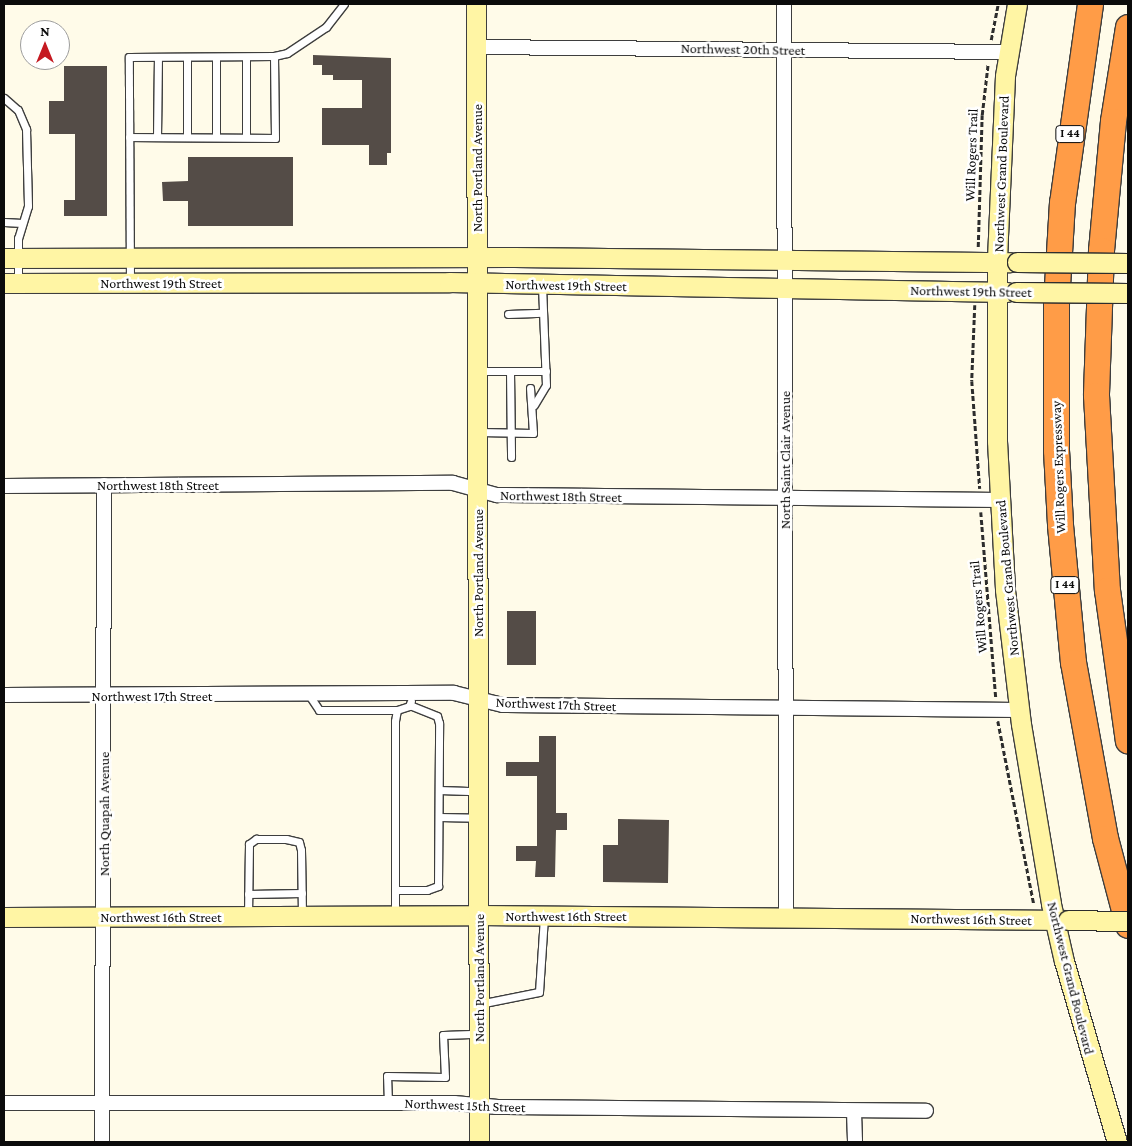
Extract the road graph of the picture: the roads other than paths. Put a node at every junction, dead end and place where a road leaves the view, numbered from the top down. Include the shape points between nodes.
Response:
1 (344, 4) edge
2 (476, 4) edge
3 (784, 4) edge
4 (1017, 4) edge
5 (1076, 4) edge
6 (1090, 4) edge
7 (1128, 27) edge
8 (476, 47) junction
9 (784, 49) junction
10 (1009, 52) junction
11 (274, 56) junction
12 (216, 57) junction
13 (246, 57) junction
14 (158, 58) junction
15 (187, 58) junction
16 (1080, 67) junction
17 (1128, 80) edge
18 (4, 98) edge
19 (1113, 120) junction
20 (129, 137) junction
21 (157, 137) junction
22 (187, 137) junction
23 (216, 137) junction
24 (246, 138) junction
25 (4, 222) edge
26 (22, 223) junction
27 (477, 257) junction
28 (10, 258) edge
29 (130, 258) junction
30 (785, 260) junction
31 (997, 262) junction
32 (1128, 263) edge
33 (11, 283) edge
34 (130, 283) junction
35 (477, 284) junction
36 (542, 285) junction
37 (785, 287) junction
38 (997, 292) junction
39 (1128, 293) edge
40 (543, 313) junction
41 (508, 314) dead end
42 (477, 371) junction
43 (530, 371) junction
44 (542, 371) junction
45 (510, 372) junction
46 (530, 379) dead end
47 (538, 380) dead end
48 (530, 388) dead end
49 (539, 388) dead end
50 (534, 405) junction
51 (477, 432) junction
52 (511, 434) junction
53 (511, 457) dead end
54 (104, 485) junction
55 (4, 486) edge
56 (477, 490) junction
57 (785, 498) junction
58 (1000, 500) junction
59 (4, 695) edge
60 (309, 695) junction
61 (104, 697) junction
62 (412, 699) junction
63 (478, 699) junction
64 (786, 708) junction
65 (397, 710) junction
66 (1019, 710) junction
67 (1128, 742) edge
68 (439, 790) junction
69 (478, 791) junction
70 (439, 816) junction
71 (478, 818) junction
72 (395, 890) junction
73 (302, 893) junction
74 (248, 894) junction
75 (478, 915) junction
76 (544, 915) junction
77 (302, 916) junction
78 (395, 916) junction
79 (4, 917) edge
80 (248, 917) junction
81 (786, 917) junction
82 (104, 918) junction
83 (1062, 920) junction
84 (1128, 921) edge
85 (1128, 925) edge
86 (479, 1004) junction
87 (479, 1034) junction
88 (4, 1103) edge
89 (102, 1103) junction
90 (388, 1103) junction
91 (479, 1106) junction
92 (854, 1112) junction
93 (926, 1112) dead end
94 (102, 1142) edge
95 (479, 1142) edge
96 (855, 1142) edge
97 (1117, 1142) edge

1 - 11 lane via 337,17 316,35 287,53
2 - 8 street, North Portland Avenue
3 - 9 street, North Saint Clair Avenue
4 - 10 street, Northwest Grand Boulevard
5 - 16 highway
6 - 16 highway, Will Rogers Expressway / I 44
7 - 19 highway
8 - 9 street, Northwest 20th Street
8 - 27 street, North Portland Avenue
9 - 10 street, Northwest 20th Street
9 - 30 street, North Saint Clair Avenue
10 - 31 street, Northwest Grand Boulevard via 1000,143
11 - 13 lane
11 - 24 lane via 275,138
12 - 13 lane
12 - 15 lane
12 - 23 lane
13 - 24 lane
14 - 15 lane
14 - 20 lane via 130,57
14 - 21 lane
15 - 22 lane
16 - 85 highway, Will Rogers Expressway / I 44 via 1062,202 1057,294 1060,524 1073,662 1086,747
17 - 19 highway
18 - 26 lane via 18,110 26,129 28,206
19 - 67 highway via 1097,309 1096,450 1107,590
20 - 21 lane
20 - 29 lane
21 - 22 lane
22 - 23 lane
23 - 24 lane
25 - 26 lane
26 - 28 lane
27 - 29 street, Northwest 19th Street
27 - 30 street, Northwest 19th Street
27 - 35 street, North Portland Avenue
28 - 29 street, Northwest 19th Street
28 - 33 lane
29 - 34 lane
30 - 31 street, Northwest 19th Street
30 - 37 street, North Saint Clair Avenue
31 - 32 street, Northwest 19th Street, bridge
31 - 38 street, Northwest Grand Boulevard
33 - 34 street, Northwest 19th Street
34 - 35 street, Northwest 19th Street
35 - 36 street, Northwest 19th Street
35 - 42 street, North Portland Avenue
36 - 37 street, Northwest 19th Street
36 - 40 lane
37 - 38 street, Northwest 19th Street
37 - 57 street, North Saint Clair Avenue
38 - 39 street, Northwest 19th Street, bridge
38 - 58 street, Northwest Grand Boulevard
40 - 41 lane
40 - 44 lane
42 - 45 lane
42 - 51 street, North Portland Avenue
43 - 44 lane
43 - 45 lane
43 - 46 lane
44 - 47 lane
44 - 50 lane via 546,385
45 - 52 lane
48 - 50 lane
49 - 50 lane
50 - 52 lane via 533,433
51 - 52 lane
51 - 56 street, North Portland Avenue
52 - 53 lane
54 - 55 street, Northwest 18th Street
54 - 56 street, Northwest 18th Street via 453,483
54 - 61 street, North Quapah Avenue
56 - 57 street, Northwest 18th Street via 497,495
56 - 63 street, North Portland Avenue
57 - 58 street, Northwest 18th Street
57 - 64 street, North Saint Clair Avenue
58 - 66 street, Northwest Grand Boulevard via 1005,590
59 - 61 street, Northwest 17th Street
60 - 61 street, Northwest 17th Street
60 - 62 street, Northwest 17th Street
60 - 65 lane via 319,710
61 - 82 street, North Quapah Avenue
62 - 63 street, Northwest 17th Street via 454,693
62 - 65 lane
62 - 68 lane via 437,716
63 - 64 street, Northwest 17th Street via 503,705
63 - 69 street, North Portland Avenue
64 - 66 street, Northwest 17th Street
64 - 81 street, North Saint Clair Avenue
65 - 72 lane
66 - 83 street, Northwest Grand Boulevard
68 - 69 lane
68 - 70 lane
69 - 71 street, North Portland Avenue
70 - 71 lane
70 - 72 lane via 438,886 427,890
71 - 75 street, North Portland Avenue
72 - 78 lane
73 - 74 lane
73 - 74 lane via 299,842 256,839 249,844
73 - 77 lane
74 - 80 lane
75 - 76 street, Northwest 16th Street
75 - 78 street, Northwest 16th Street
75 - 86 street, North Portland Avenue
76 - 81 street, Northwest 16th Street
76 - 86 lane via 539,992
77 - 78 street, Northwest 16th Street
77 - 80 street, Northwest 16th Street
79 - 82 street, Northwest 16th Street
80 - 82 street, Northwest 16th Street
81 - 83 street, Northwest 16th Street
82 - 89 street, North Quapah Avenue
83 - 84 street, Northwest 16th Street, bridge
83 - 97 street, Northwest Grand Boulevard
86 - 87 street, North Portland Avenue
87 - 90 lane via 444,1035 445,1077 387,1076
87 - 91 street, North Portland Avenue
88 - 89 street, Northwest 15th Street
89 - 90 street, Northwest 15th Street
89 - 94 street, North Quapah Avenue
90 - 91 street, Northwest 15th Street
91 - 92 street, Northwest 15th Street
91 - 95 street, North Portland Avenue
92 - 93 street, Northwest 15th Street
92 - 96 street

